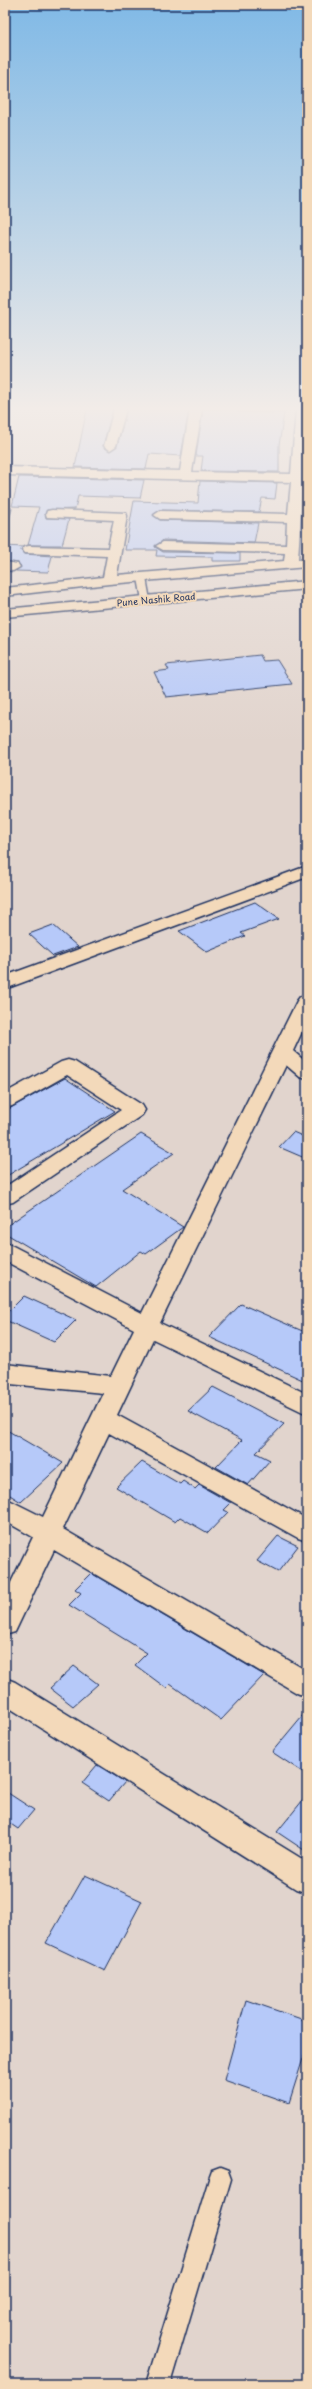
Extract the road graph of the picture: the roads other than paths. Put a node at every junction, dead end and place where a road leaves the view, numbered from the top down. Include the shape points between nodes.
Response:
1 (120, 520) edge
2 (293, 520) edge
3 (163, 546) dead end
4 (292, 549) junction
5 (29, 550) dead end
6 (114, 552) junction
7 (307, 563) edge
8 (291, 564) junction
9 (142, 578) junction
10 (109, 580) junction
11 (307, 585) edge
12 (5, 592) edge
13 (307, 595) edge
14 (146, 600) junction
15 (5, 613) edge
16 (5, 623) edge
17 (307, 870) edge
18 (5, 983) edge
19 (304, 1011) edge
20 (282, 1052) junction
21 (307, 1072) edge
22 (5, 1102) edge
23 (5, 1197) edge
24 (5, 1251) edge
25 (147, 1326) junction
26 (5, 1373) edge
27 (119, 1386) junction
28 (307, 1405) edge
29 (104, 1419) junction
30 (5, 1508) edge
31 (307, 1531) edge
32 (49, 1535) junction
33 (5, 1624) edge
34 (307, 1685) edge
35 (5, 1690) edge
36 (307, 1879) edge
37 (220, 2179) dead end
38 (158, 2384) edge

1 - 6 main road
2 - 4 main road
3 - 4 main road
4 - 8 main road
5 - 6 main road
6 - 10 main road
7 - 8 main road
8 - 9 main road
9 - 10 main road
9 - 14 lane
10 - 12 main road
11 - 14 main road, Pune Nashik Road
13 - 16 main road, Pune Nashik Road
14 - 15 main road, Pune Nashik Road
17 - 18 main road
19 - 20 main road
20 - 21 main road
20 - 25 main road
22 - 23 main road via 68,1066 135,1110
24 - 25 main road
25 - 27 main road
25 - 28 main road
26 - 27 main road
27 - 29 main road
29 - 31 main road
29 - 32 main road
30 - 32 main road
32 - 33 main road
32 - 34 main road
35 - 36 main road
37 - 38 lane

